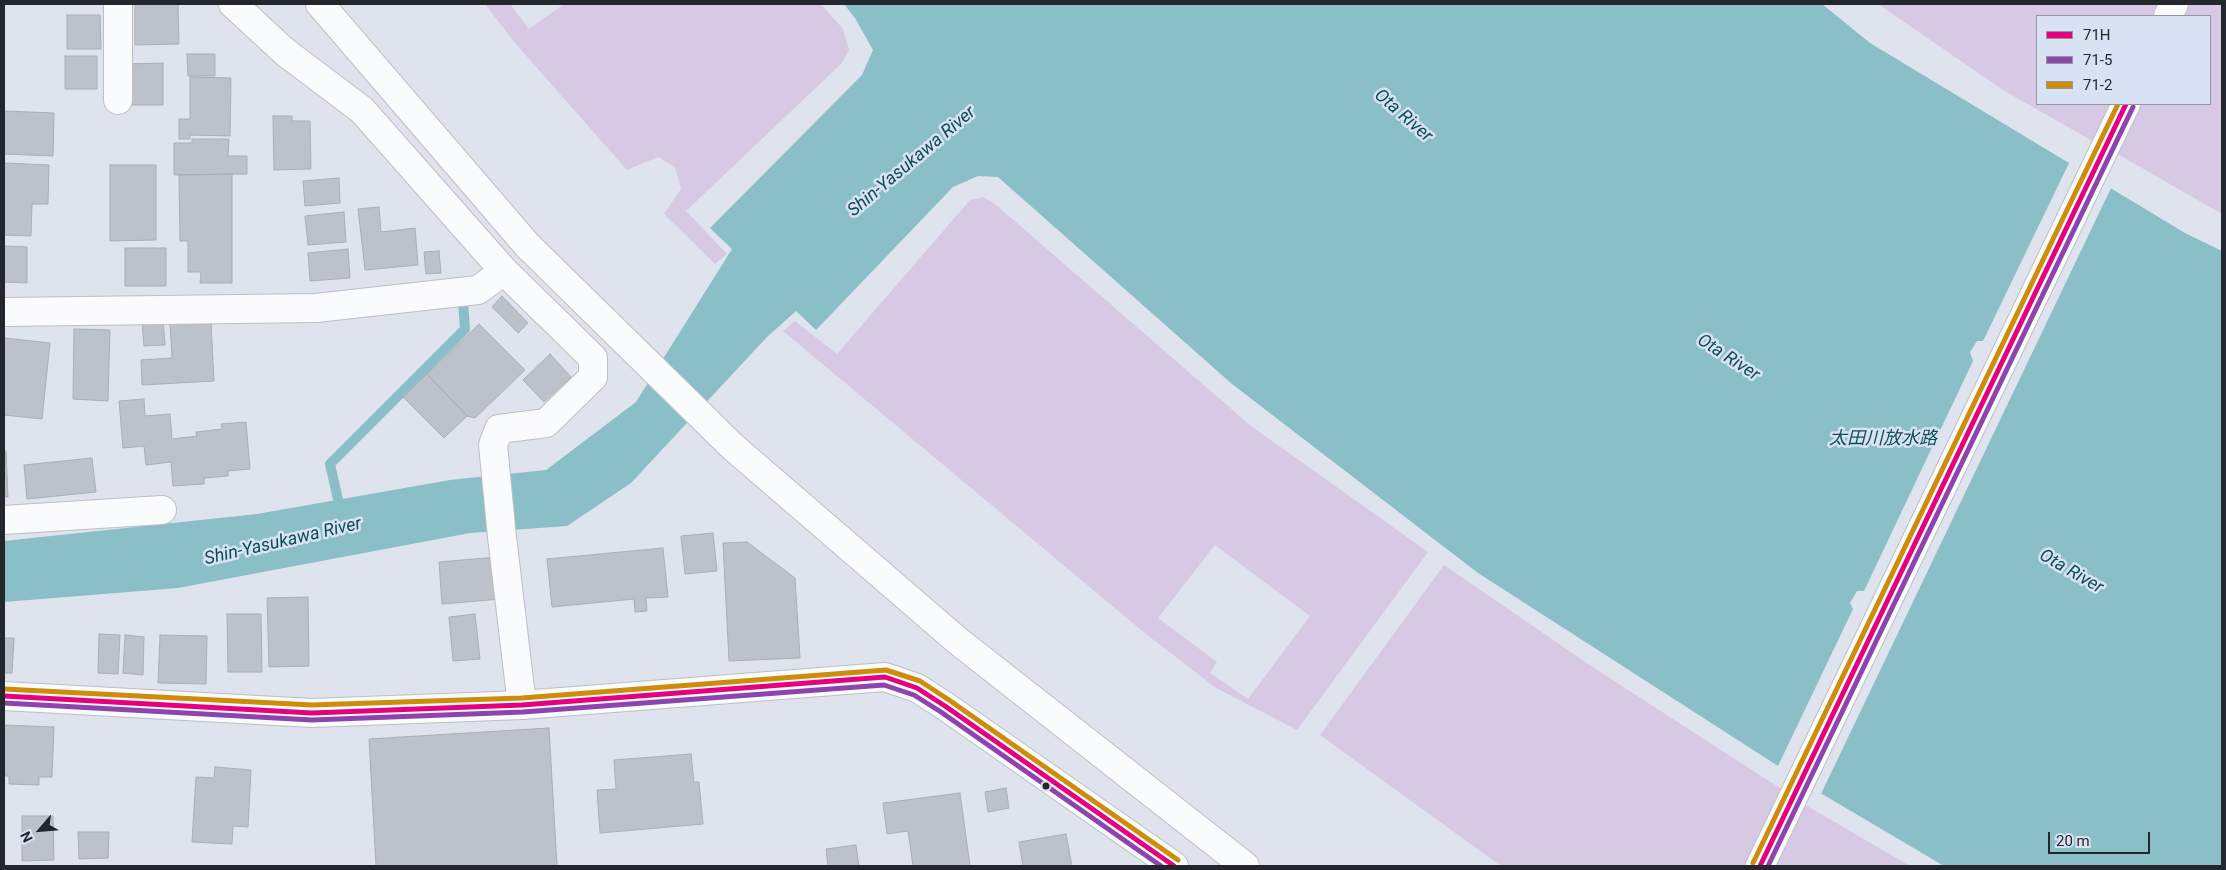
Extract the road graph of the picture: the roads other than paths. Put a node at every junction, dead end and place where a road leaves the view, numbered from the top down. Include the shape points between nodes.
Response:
1 (118, 4) edge
2 (234, 4) edge
3 (320, 4) edge
4 (118, 100) dead end
5 (2126, 105) edge
6 (504, 271) junction
7 (4, 312) edge
8 (162, 510) dead end
9 (4, 520) edge
10 (4, 696) edge
11 (522, 704) junction
12 (1174, 866) edge
13 (1245, 866) edge
14 (1760, 866) edge

1 - 4 main road
2 - 6 main road via 285,52 362,110
3 - 13 main road via 527,245 733,447 958,640
5 - 14 main road
6 - 7 main road via 478,290 316,308
6 - 11 main road via 593,358 593,377 546,423 499,429 493,445
8 - 9 main road
10 - 11 main road via 303,712
11 - 12 main road via 885,677 917,688 945,706

